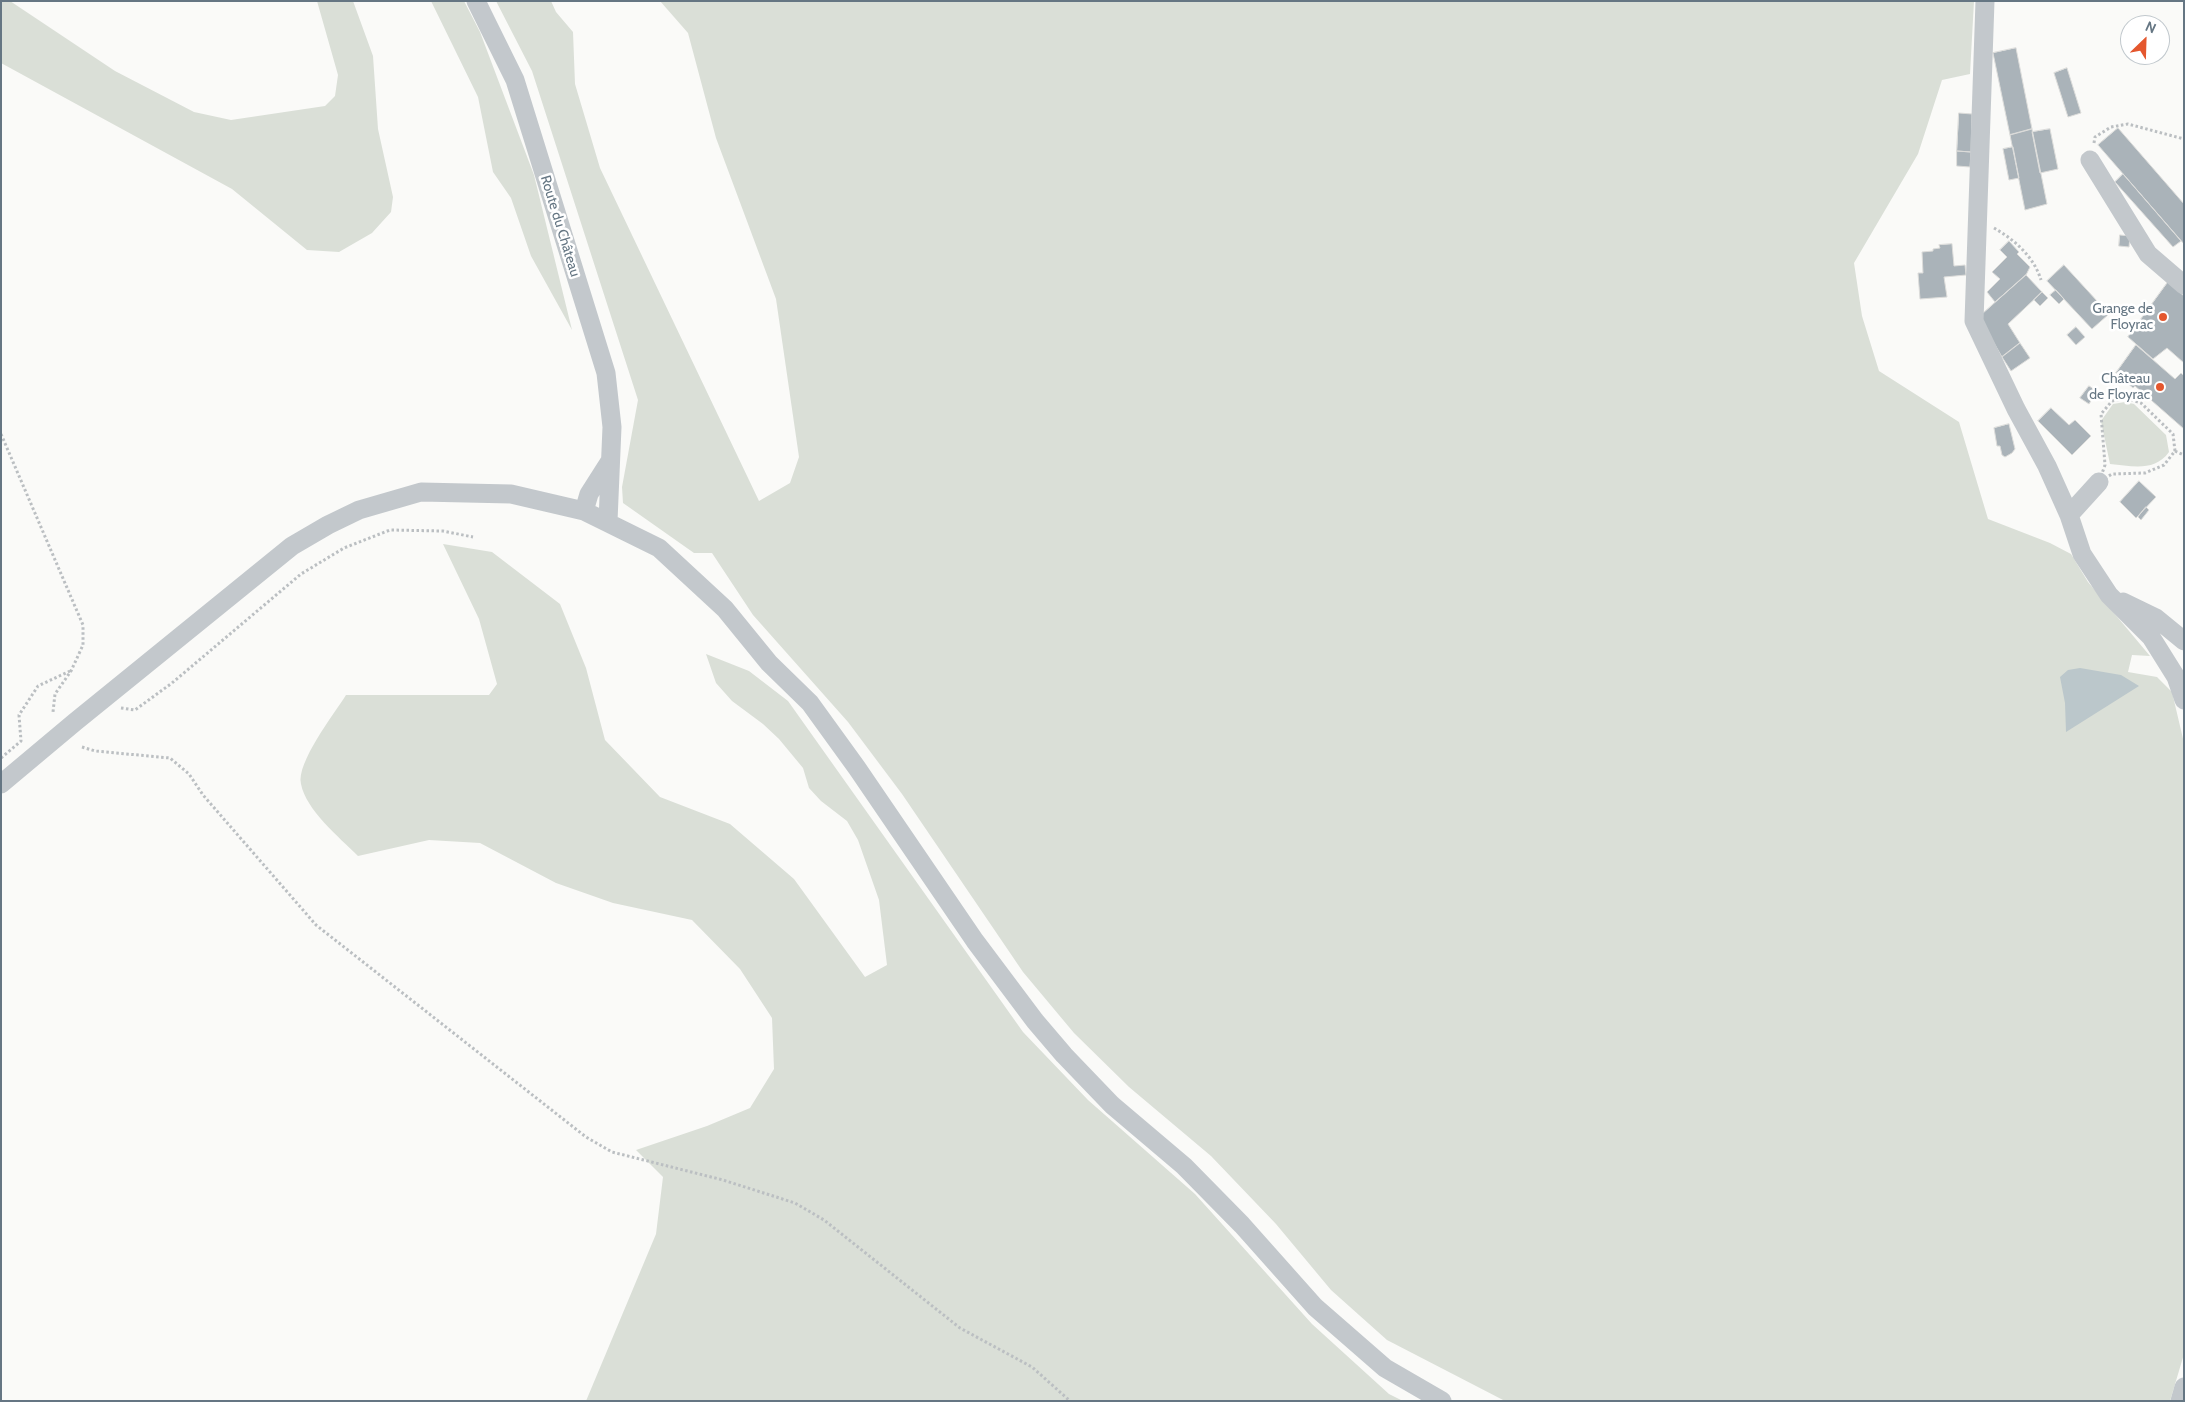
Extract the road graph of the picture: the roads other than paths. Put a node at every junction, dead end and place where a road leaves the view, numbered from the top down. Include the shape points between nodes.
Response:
1 (476, 1) edge
2 (1985, 1) edge
3 (2090, 160) road end
4 (2184, 285) edge
5 (611, 459) junction
6 (2099, 482) road end
7 (584, 511) junction
8 (2069, 515) junction
9 (608, 521) junction
10 (2109, 595) junction
11 (2184, 641) edge
12 (2184, 700) edge
13 (1, 784) edge
14 (2184, 1387) edge
15 (1442, 1401) edge
16 (2180, 1401) edge

1 - 5 street, Route du Château via 515,80 606,373 612,427
2 - 8 street via 1974,321
3 - 4 street via 2148,254
5 - 7 street via 589,494
5 - 9 street, Route du Château
6 - 8 street
7 - 9 street
7 - 13 street via 511,494 421,492 359,510 292,546
8 - 10 street via 2082,554
9 - 15 street via 659,548 687,572 725,609 769,663 810,704 975,941 1064,1056 1112,1105 1184,1166 1315,1307 1385,1368
10 - 11 street via 2156,618
10 - 12 street via 2151,637 2176,677
14 - 16 street

